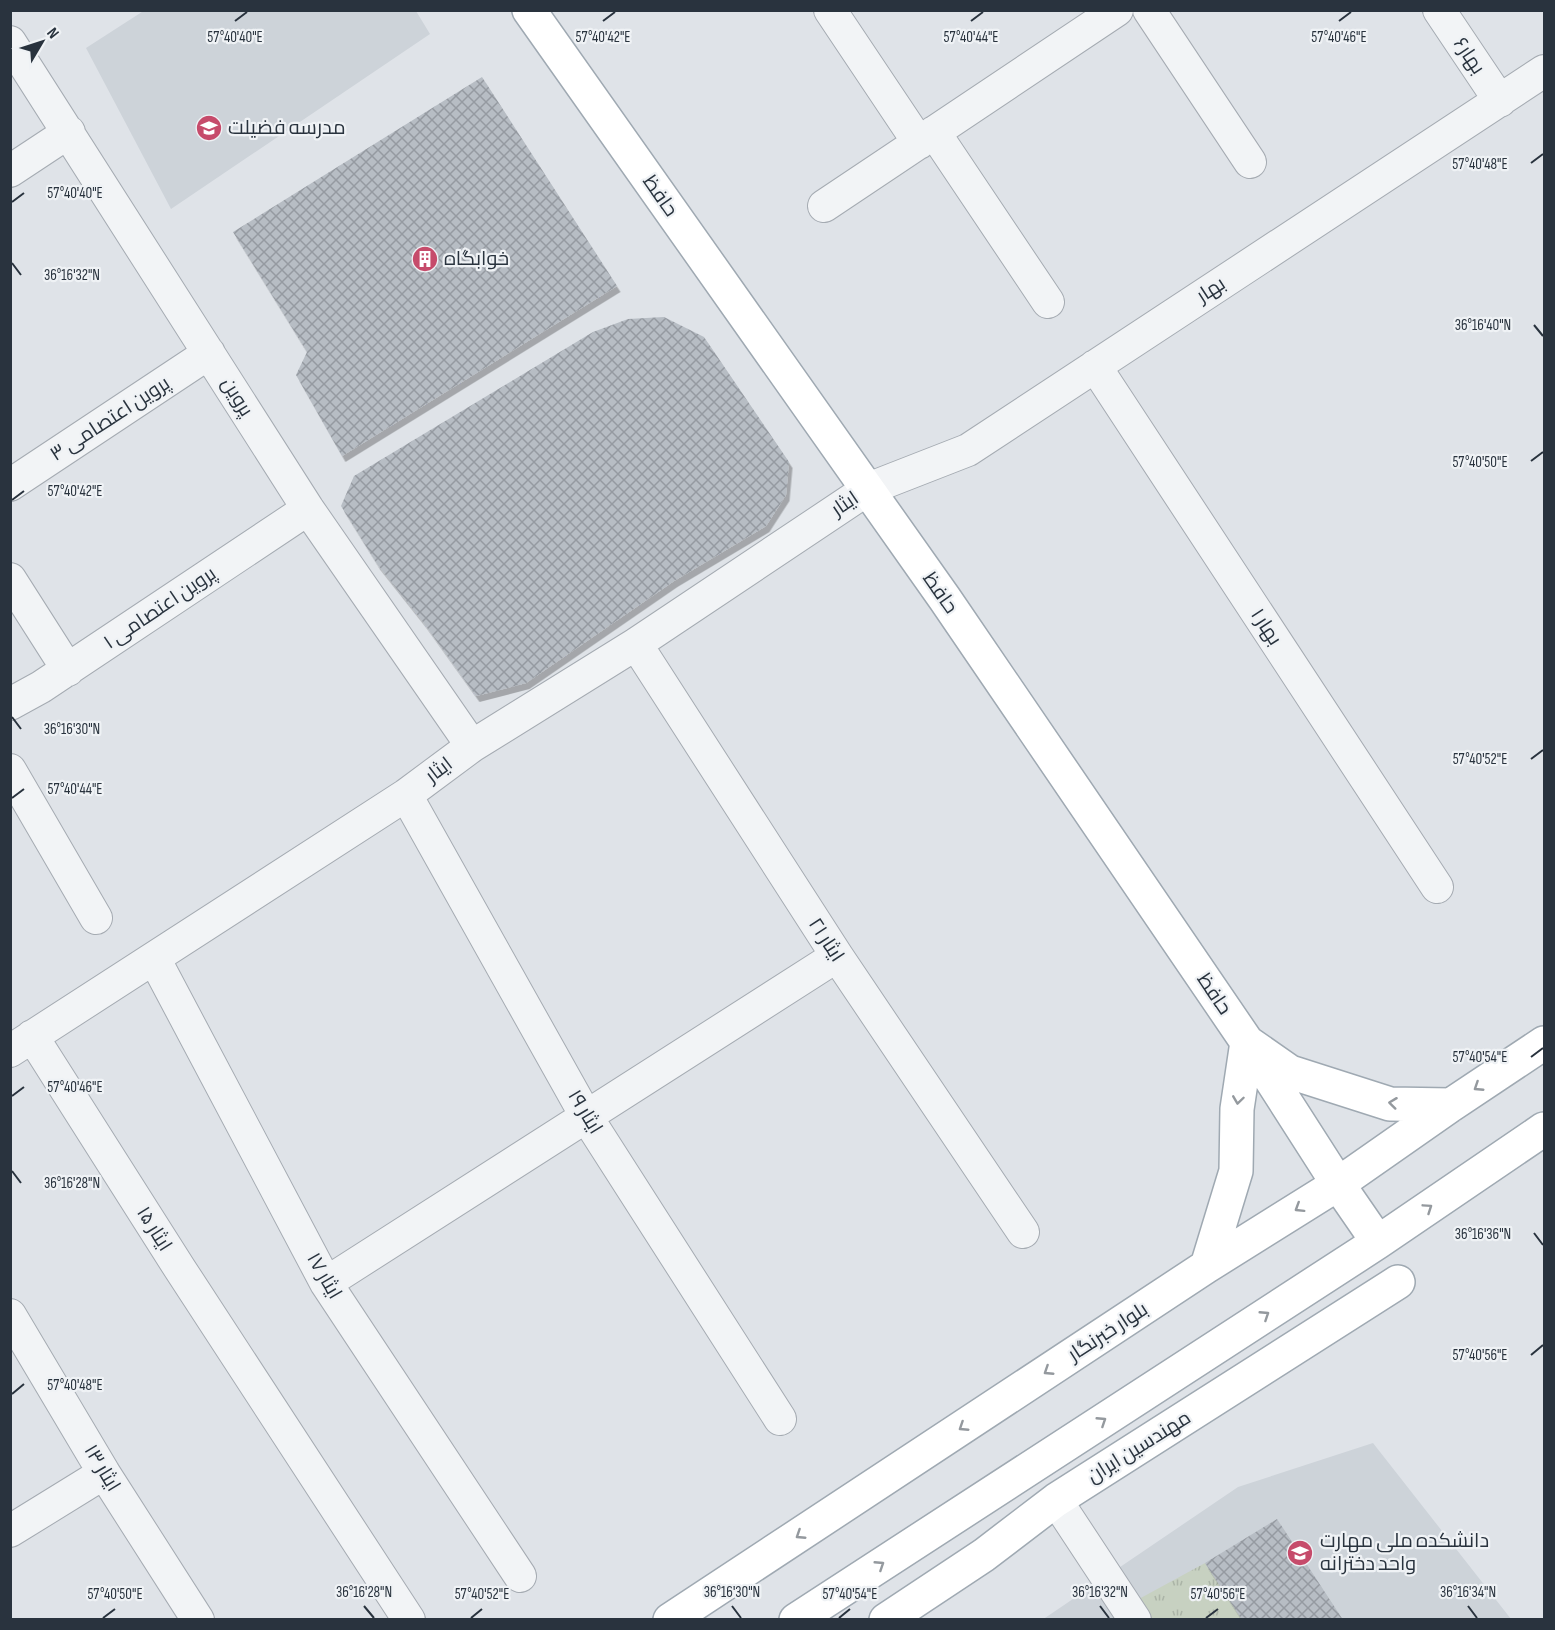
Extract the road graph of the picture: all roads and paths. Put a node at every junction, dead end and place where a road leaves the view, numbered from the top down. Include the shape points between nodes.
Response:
1 (529, 10) edge
2 (830, 10) edge
3 (1117, 10) edge
4 (1149, 10) edge
5 (1439, 10) edge
6 (10, 42) edge
7 (1545, 71) edge
8 (1500, 101) junction
9 (69, 132) junction
10 (926, 137) junction
11 (1250, 162) dead end
12 (10, 171) edge
13 (824, 206) dead end
14 (1048, 302) dead end
15 (209, 353) junction
16 (1095, 366) junction
17 (10, 484) edge
18 (868, 489) junction
19 (308, 509) junction
20 (10, 579) edge
21 (636, 644) junction
22 (68, 670) junction
23 (10, 704) edge
24 (472, 746) junction
25 (10, 770) edge
26 (406, 795) junction
27 (1437, 887) dead end
28 (96, 918) dead end
29 (837, 956) junction
30 (155, 960) junction
31 (1247, 1042) junction
32 (1545, 1043) edge
33 (21, 1044) edge
34 (1451, 1105) junction
35 (586, 1116) junction
36 (1545, 1129) edge
37 (1338, 1184) junction
38 (1023, 1232) dead end
39 (1378, 1242) junction
40 (1207, 1266) junction
41 (326, 1282) junction
42 (1398, 1282) dead end
43 (10, 1315) edge
44 (780, 1419) dead end
45 (104, 1473) junction
46 (1056, 1500) junction
47 (10, 1531) edge
48 (520, 1576) dead end
49 (1130, 1613) edge
50 (198, 1620) edge
51 (409, 1620) edge
52 (670, 1620) edge
53 (796, 1620) edge
54 (886, 1620) edge

1 - 18 main road, حافظ
2 - 10 street
3 - 10 street
4 - 11 street
5 - 8 street, بهار۶
6 - 9 street, پروین
7 - 8 street, بهار
8 - 16 street, بهار
9 - 12 street
9 - 15 street, پروین
10 - 13 street
10 - 14 street
15 - 17 street, پروین اعتصامی ۳
15 - 19 street, پروین
16 - 18 street, بهار via 968,450
16 - 27 street, بهار ۱
18 - 21 street, ایثار
18 - 31 main road, حافظ
19 - 22 street, پروین اعتصامی ۱
19 - 24 street, پروین
20 - 22 street
21 - 24 street, ایثار
21 - 29 street, ایثار ۲۱
22 - 23 street, پروین اعتصامی ۱
24 - 26 street, ایثار
25 - 28 street
26 - 30 street, ایثار
26 - 35 street, ایثار ۱۹
29 - 35 street
29 - 38 street, ایثار ۲۱
30 - 33 street, ایثار
30 - 41 street, ایثار ۱۷
34 -> 31 main road via 1390,1104 1290,1072
31 - 37 main road, حافظ
31 -> 40 main road via 1237,1109 1236,1171
32 -> 34 main road, بلوار خبرنگار
33 - 51 street, ایثار ۱۵ via 180,1269
34 - 37 main road, بلوار خبرنگار
35 - 41 street
35 - 44 street, ایثار ۱۹
39 -> 36 main road
37 - 39 main road, حافظ
37 -> 40 main road, بلوار خبرنگار
53 -> 39 main road
40 -> 52 main road, بلوار خبرنگار
41 - 48 street, ایثار ۱۷
42 - 46 main road, مهندسین ایران
43 - 45 street, ایثار ۱۳
45 - 47 street
45 - 50 street, ایثار ۱۳
46 - 49 street
46 - 54 main road, مهندسین ایران via 984,1555

